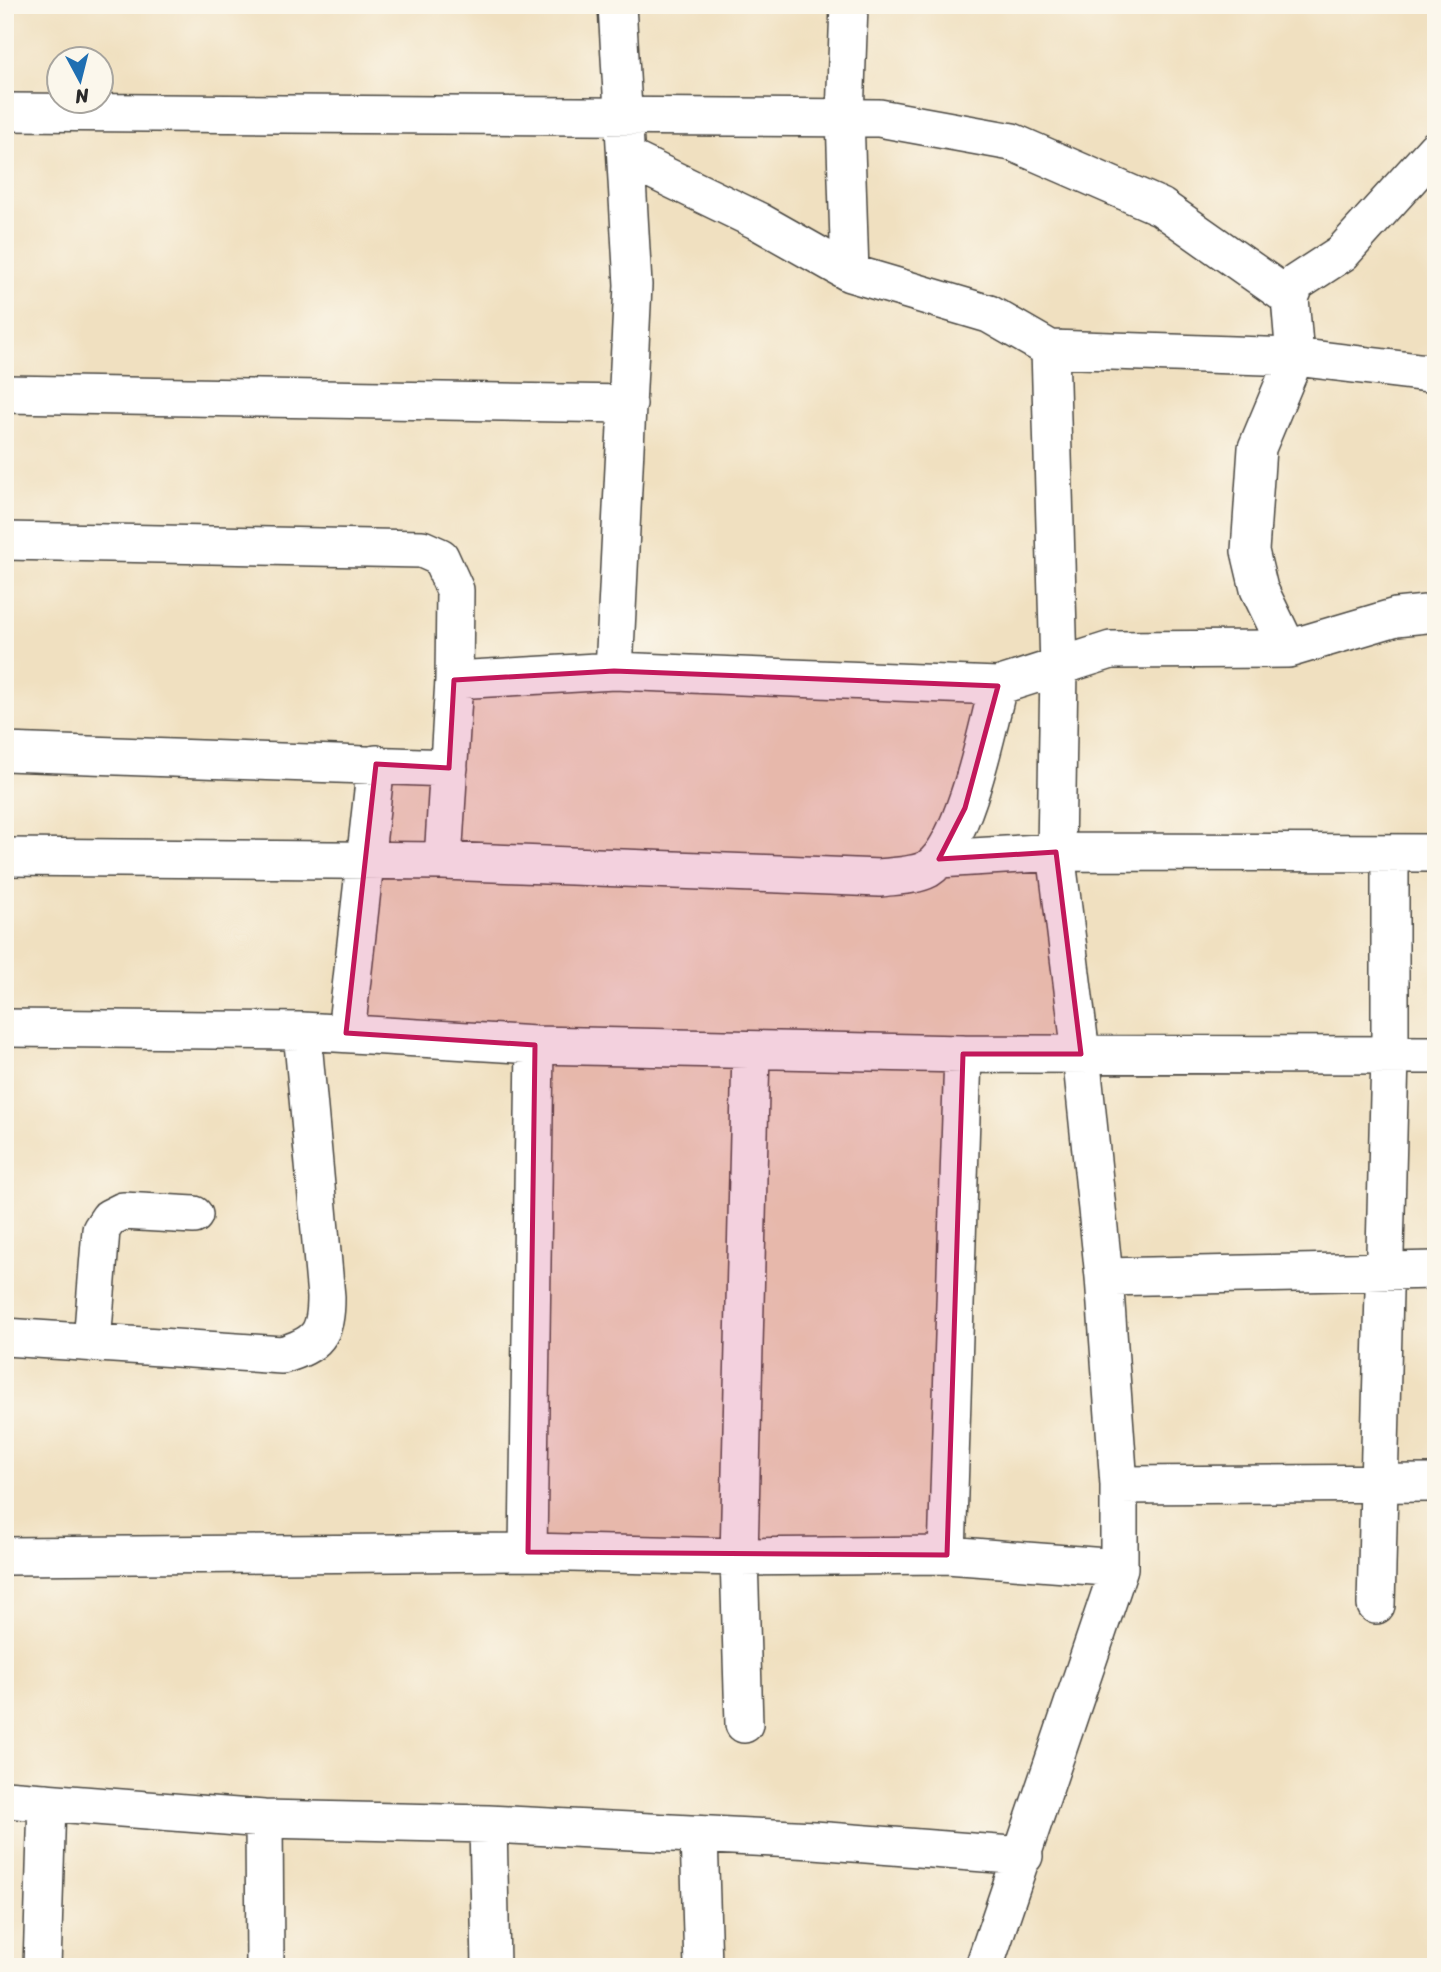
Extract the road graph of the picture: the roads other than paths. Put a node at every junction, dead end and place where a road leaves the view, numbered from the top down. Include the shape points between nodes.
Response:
1 (617, 5) edge
2 (849, 5) edge
3 (5, 112) edge
4 (845, 116) junction
5 (625, 118) junction
6 (1436, 149) edge
7 (628, 158) junction
8 (850, 273) junction
9 (1290, 298) junction
10 (1050, 349) junction
11 (1296, 357) junction
12 (1436, 374) edge
13 (5, 394) edge
14 (628, 404) junction
15 (5, 541) edge
16 (1436, 613) edge
17 (1288, 649) junction
18 (1059, 668) junction
19 (614, 671) junction
20 (454, 680) junction
21 (998, 686) junction
22 (5, 752) edge
23 (376, 764) junction
24 (449, 768) junction
25 (1056, 852) junction
26 (1390, 853) junction
27 (1436, 853) edge
28 (5, 857) edge
29 (365, 859) junction
30 (939, 859) junction
31 (443, 861) junction
32 (5, 1028) edge
33 (302, 1031) junction
34 (346, 1033) junction
35 (535, 1045) junction
36 (751, 1050) junction
37 (963, 1054) junction
38 (1081, 1054) junction
39 (1436, 1055) edge
40 (1390, 1056) junction
41 (194, 1215) dead end
42 (1385, 1270) junction
43 (1436, 1270) edge
44 (1104, 1277) junction
45 (5, 1337) edge
46 (92, 1343) junction
47 (1436, 1483) edge
48 (1379, 1484) junction
49 (1119, 1485) junction
50 (528, 1552) junction
51 (947, 1555) junction
52 (5, 1556) edge
53 (739, 1558) junction
54 (1119, 1568) junction
55 (1376, 1605) dead end
56 (744, 1724) dead end
57 (5, 1799) edge
58 (47, 1802) junction
59 (264, 1819) junction
60 (488, 1824) junction
61 (699, 1835) junction
62 (1024, 1856) junction
63 (42, 1967) edge
64 (265, 1967) edge
65 (491, 1967) edge
66 (704, 1967) edge
67 (984, 1967) edge

1 - 5 street
2 - 4 street
3 - 5 street
4 - 5 street
4 - 8 street
4 - 9 street via 1012,142 1161,207
5 - 7 street
6 - 9 street via 1342,253 1296,283
7 - 8 street via 758,221
7 - 14 street via 633,285
8 - 10 street via 989,314
9 - 11 street
10 - 11 street
10 - 18 street
11 - 12 street
11 - 17 street via 1257,448 1250,551 1259,589
13 - 14 street
14 - 19 street
15 - 20 street via 422,549 440,557 455,590
16 - 17 street via 1396,617
17 - 18 street via 1111,650
18 - 21 street
18 - 25 street
19 - 20 street
19 - 21 street
20 - 24 street
21 - 30 street via 965,808
22 - 23 street
23 - 24 street
23 - 29 street
24 - 31 street
25 - 26 street
25 - 30 street
25 - 38 street
26 - 27 street
26 - 40 street
28 - 29 street
29 - 31 street
29 - 34 street
30 - 31 street via 926,870 880,878
32 - 33 street
33 - 34 street
33 - 46 street via 326,1297 326,1322 317,1338 282,1354
34 - 35 street
35 - 36 street
35 - 50 street
36 - 37 street
36 - 53 street
37 - 38 street
37 - 51 street
38 - 40 street
38 - 44 street
39 - 40 street
40 - 42 street
41 - 46 street via 123,1211 109,1218 102,1230
42 - 43 street
42 - 44 street
42 - 48 street
44 - 49 street
45 - 46 street
47 - 48 street
48 - 49 street
48 - 55 street
49 - 54 street
50 - 52 street
50 - 53 street
51 - 53 street
51 - 54 street
53 - 56 street
54 - 62 street
57 - 58 street
58 - 59 street
58 - 63 street
59 - 60 street
59 - 64 street
60 - 61 street
60 - 65 street
61 - 62 street
61 - 66 street
62 - 67 street

